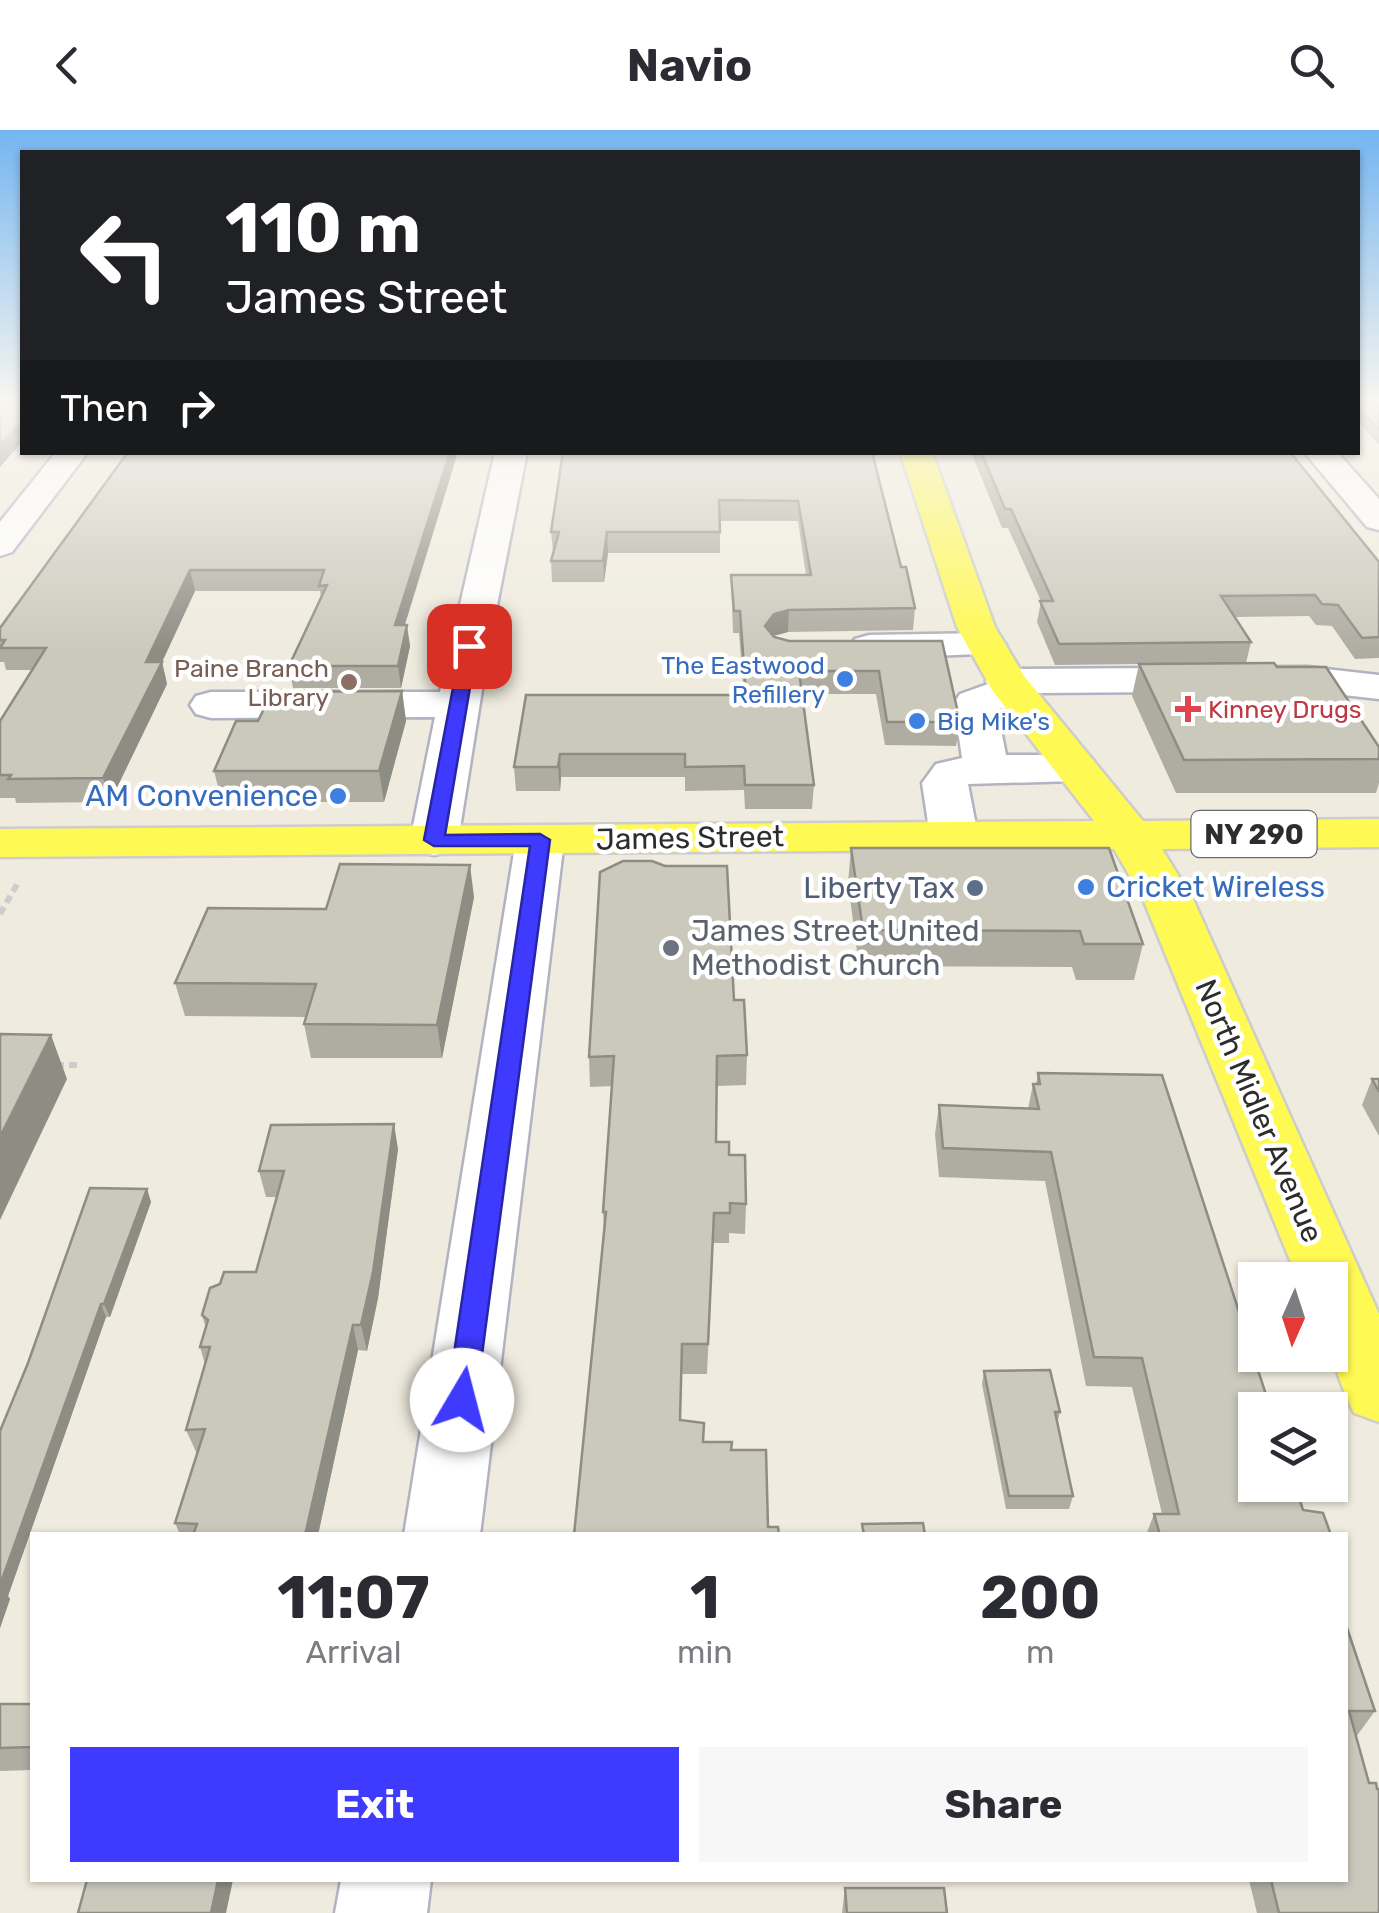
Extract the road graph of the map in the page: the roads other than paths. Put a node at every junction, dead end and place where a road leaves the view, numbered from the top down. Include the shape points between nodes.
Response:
1 (46, 486) edge
2 (504, 486) edge
3 (928, 486) edge
4 (1350, 486) edge
5 (1379, 520) edge
6 (0, 546) edge
7 (824, 647) edge
8 (1003, 674) junction
9 (1379, 687) edge
10 (459, 704) junction
11 (212, 705) dead end
12 (986, 768) junction
13 (1076, 768) junction
14 (1379, 833) edge
15 (1129, 834) junction
16 (954, 836) junction
17 (434, 840) junction
18 (540, 840) junction
19 (10, 862) edge
20 (1379, 1392) edge
21 (442, 1532) edge
22 (386, 1882) edge
23 (380, 1913) edge

1 - 6 street
2 - 10 street
3 - 8 main road, North Midler Avenue via 976,627
4 - 5 street
7 - 8 street
8 - 9 street via 1308,678
8 - 12 street via 994,695 975,703
8 - 13 main road, North Midler Avenue
10 - 11 street
10 - 17 street
12 - 13 street
12 - 16 street via 952,773 944,783
13 - 15 main road, North Midler Avenue
14 - 15 main road, James Street / NY 290
15 - 16 main road, James Street / NY 290
15 - 20 main road, North Midler Avenue via 1168,899
16 - 18 main road, James Street / NY 290
17 - 18 main road, James Street / NY 290
17 - 19 main road, James Street / NY 290
18 - 21 street
22 - 23 street

